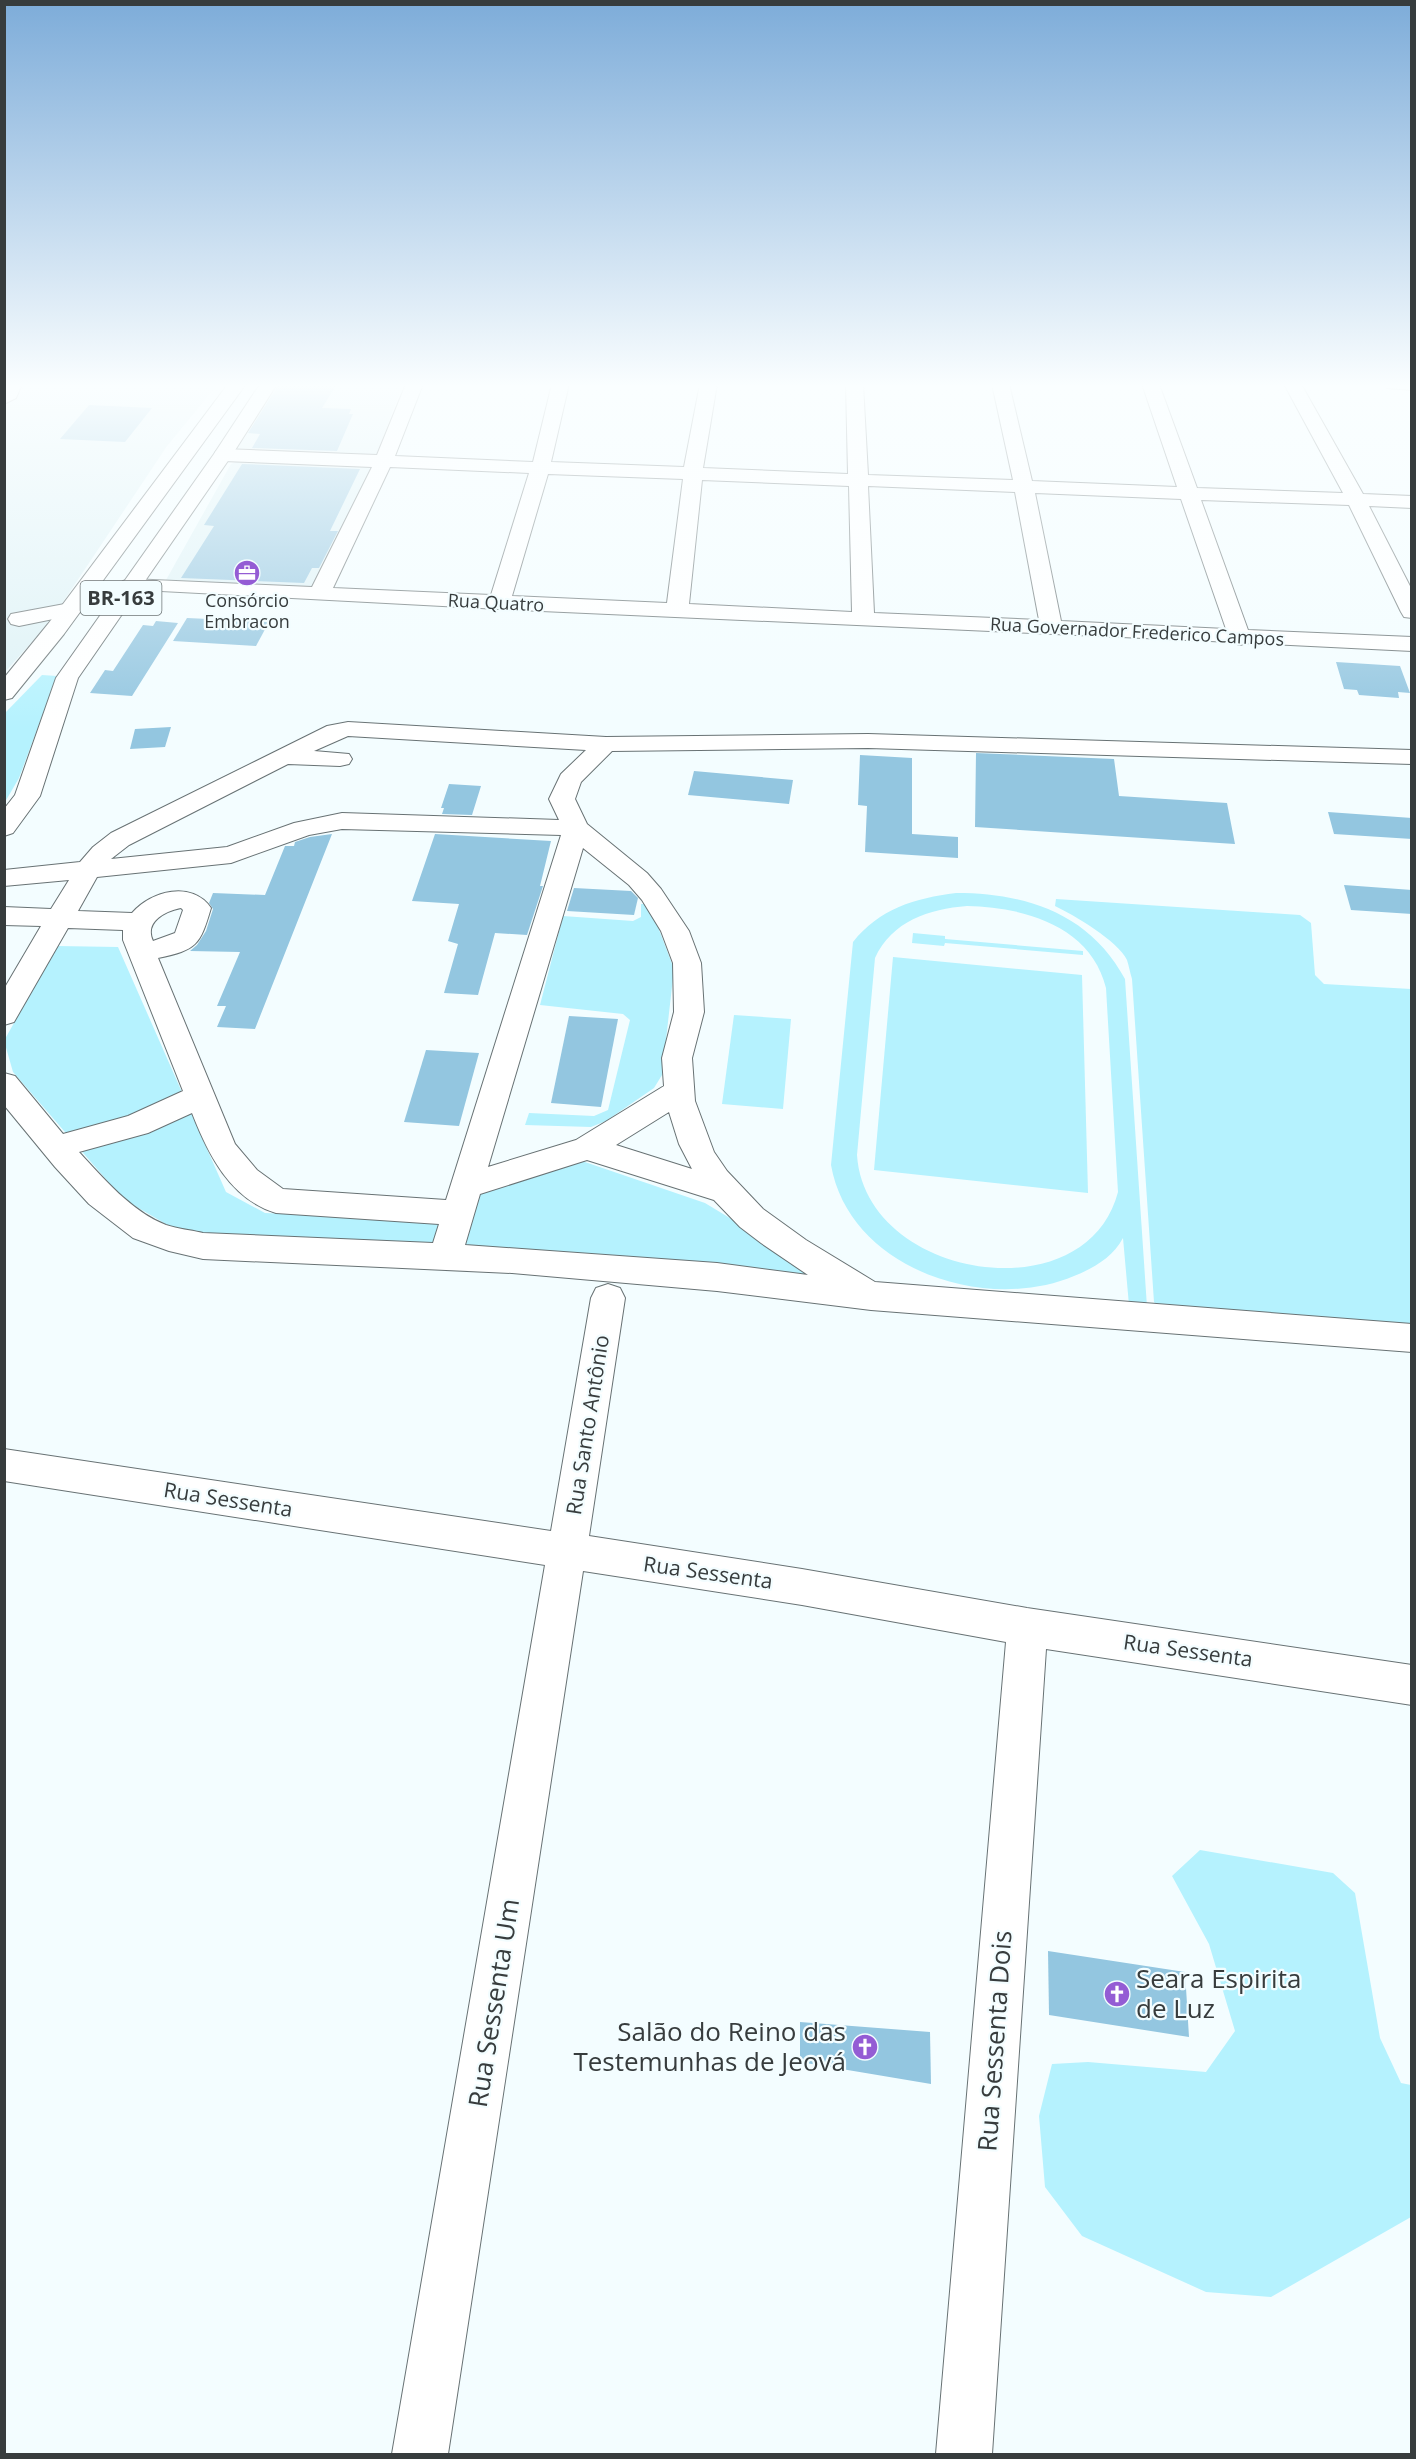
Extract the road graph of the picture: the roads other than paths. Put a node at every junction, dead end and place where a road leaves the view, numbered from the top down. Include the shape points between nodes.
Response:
1 (152, 499) edge
2 (192, 499) edge
3 (366, 499) edge
4 (531, 499) edge
5 (690, 499) edge
6 (859, 499) edge
7 (1026, 499) edge
8 (1191, 499) edge
9 (1326, 499) edge
10 (1356, 500) junction
11 (1412, 502) edge
12 (130, 585) junction
13 (319, 594) junction
14 (499, 603) junction
15 (70, 609) junction
16 (677, 611) junction
17 (1412, 612) edge
18 (863, 620) junction
19 (1051, 628) junction
20 (56, 629) junction
21 (1239, 638) junction
22 (1412, 644) edge
23 (4, 693) edge
24 (606, 744) junction
25 (285, 757) junction
26 (1412, 757) edge
27 (340, 759) dead end
28 (4, 828) edge
29 (576, 828) junction
30 (87, 871) junction
31 (4, 878) edge
32 (4, 916) edge
33 (61, 919) junction
34 (4, 1015) edge
35 (4, 1084) edge
36 (679, 1091) junction
37 (201, 1096) junction
38 (57, 1147) junction
39 (587, 1148) junction
40 (724, 1191) junction
41 (463, 1199) junction
42 (445, 1257) junction
43 (871, 1296) junction
44 (608, 1298) dead end
45 (1412, 1338) edge
46 (5, 1466) edge
47 (568, 1552) junction
48 (1027, 1627) junction
49 (1412, 1685) edge
50 (420, 2454) edge
51 (964, 2454) edge

1 - 15 main road, BR-163
2 - 12 main road, BR-163
3 - 13 main road
4 - 14 main road
5 - 16 main road
6 - 18 main road
7 - 19 main road
8 - 21 main road
9 - 10 main road
10 - 11 main road
10 - 17 main road
12 - 13 main road, Rua Quatro
12 - 28 main road, BR-163 via 67,678 27,796
13 - 14 main road, Rua Quatro
14 - 16 main road, Rua Quatro
15 - 20 main road, BR-163
15 - 20 main road via 18,620
16 - 18 main road, Rua Quatro
18 - 19 main road, Rua Governador Frederico Campos
19 - 21 main road, Rua Governador Frederico Campos
20 - 23 main road, BR-163
21 - 22 main road, Rua Governador Frederico Campos
24 - 25 main road via 348,729 335,731
24 - 26 main road via 868,741
24 - 29 main road via 570,779 562,799
25 - 27 main road
25 - 30 main road via 120,839
29 - 30 main road via 342,821 303,828 231,855
29 - 36 main road via 638,879 652,895 679,942 687,963 689,1012 678,1058
29 - 41 main road
30 - 31 main road
30 - 33 main road
32 - 33 main road
33 - 34 main road
33 - 37 main road via 137,931
35 - 38 main road
36 - 39 main road
36 - 40 main road via 701,1157
37 - 38 main road via 136,1125
37 - 41 main road via 222,1150 246,1179 276,1201
38 - 42 main road via 87,1182 138,1226 159,1235 204,1246
39 - 40 main road
39 - 41 main road
40 - 43 main road via 774,1236
41 - 42 main road
42 - 43 main road via 717,1276
43 - 45 main road
44 - 47 main road, Rua Santo Antônio
46 - 47 main road, Rua Sessenta
47 - 48 main road, Rua Sessenta via 802,1587
47 - 50 main road, Rua Sessenta Um
48 - 49 main road, Rua Sessenta
48 - 51 main road, Rua Sessenta Dois

